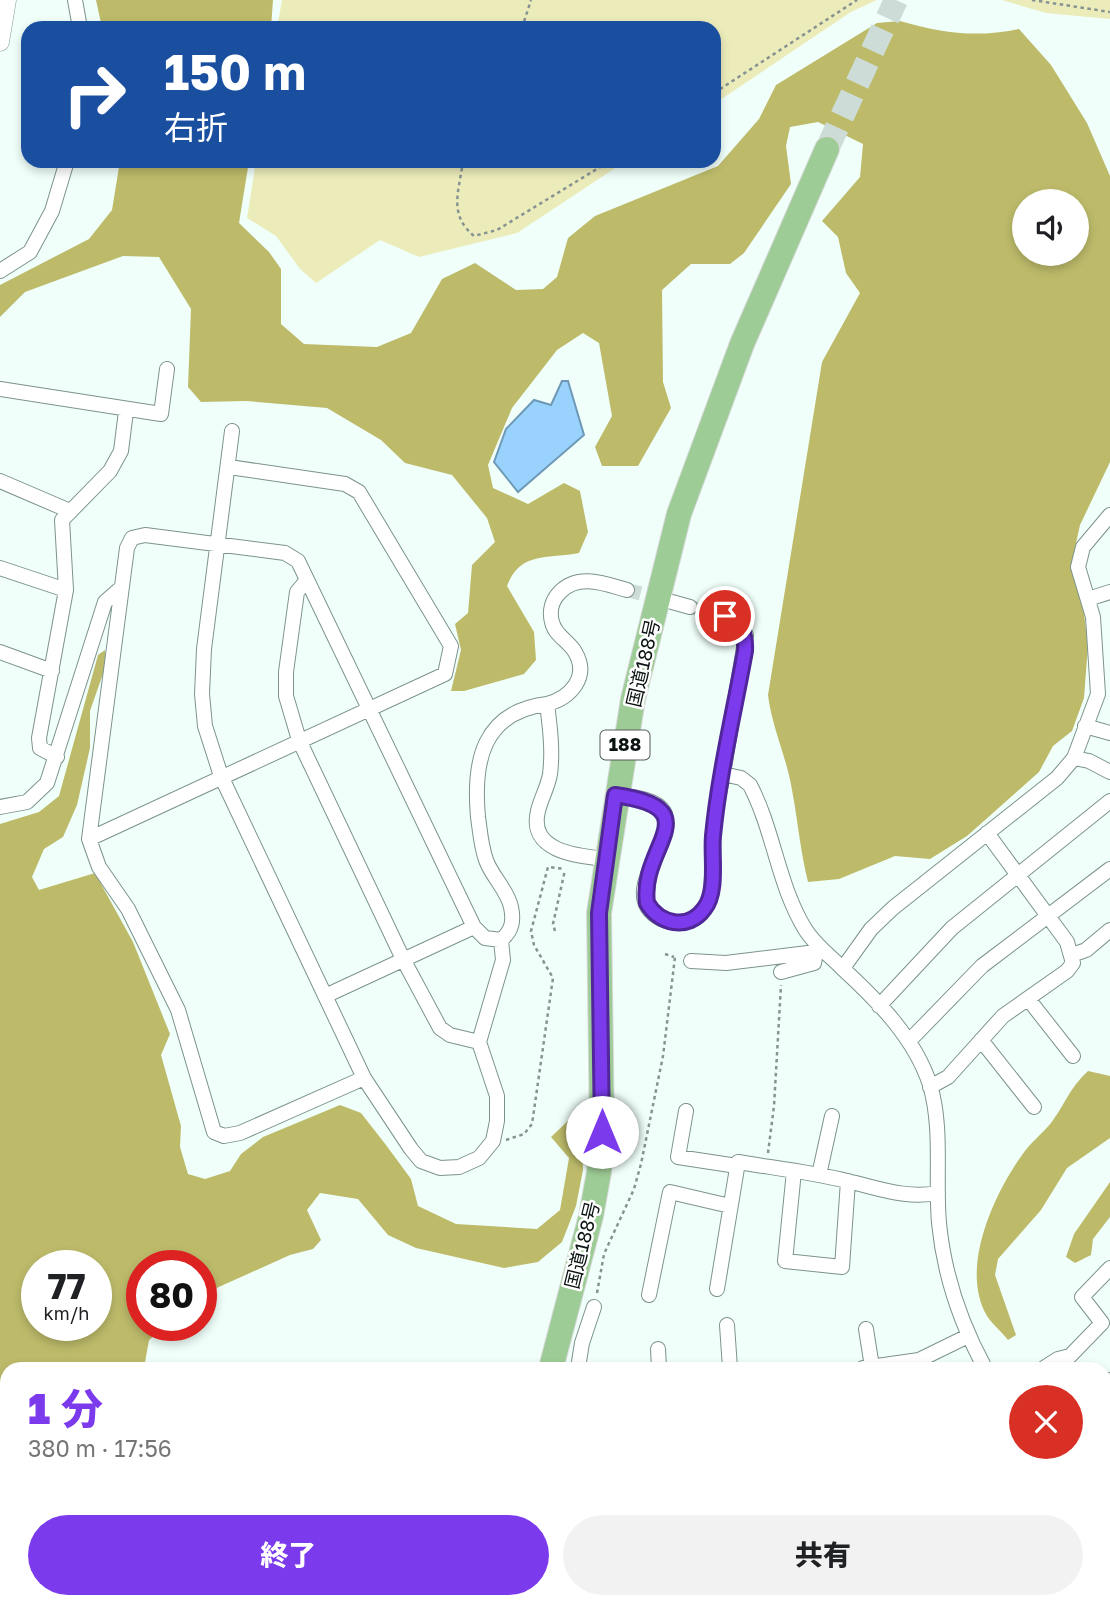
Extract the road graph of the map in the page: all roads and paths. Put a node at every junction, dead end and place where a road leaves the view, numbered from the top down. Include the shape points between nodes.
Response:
1 (7, 0) edge
2 (75, 0) edge
3 (531, 0) edge
4 (857, 0) edge
5 (1032, 0) edge
6 (1110, 12) edge
7 (79, 21) edge
8 (524, 21) edge
9 (0, 42) edge
10 (721, 88) edge
11 (827, 149) tunnel mouth
12 (65, 168) edge
13 (462, 168) edge
14 (599, 168) edge
15 (0, 271) edge
16 (167, 369) dead end
17 (0, 389) edge
18 (126, 411) junction
19 (232, 430) dead end
20 (229, 467) junction
21 (0, 481) edge
22 (70, 511) junction
23 (1110, 515) edge
24 (219, 545) junction
25 (0, 568) edge
26 (307, 580) junction
27 (122, 587) junction
28 (66, 590) junction
29 (627, 590) tunnel mouth
30 (1110, 592) edge
31 (1088, 599) junction
32 (673, 602) tunnel mouth
33 (690, 607) tunnel mouth
34 (725, 616) tunnel mouth
35 (0, 652) edge
36 (52, 671) junction
37 (1104, 684) edge
38 (547, 704) junction
39 (370, 707) junction
40 (1085, 726) junction
41 (1110, 733) edge
42 (299, 740) junction
43 (57, 757) junction
44 (1074, 758) junction
45 (1110, 772) edge
46 (723, 774) junction
47 (221, 776) junction
48 (615, 795) junction
49 (1110, 802) edge
50 (0, 807) edge
51 (988, 834) junction
52 (89, 839) junction
53 (569, 854) junction
54 (606, 859) junction
55 (565, 869) junction
56 (1110, 869) edge
57 (1019, 876) junction
58 (1049, 915) junction
59 (474, 927) junction
60 (1110, 930) edge
61 (555, 931) dead end
62 (501, 940) junction
63 (818, 950) junction
64 (1072, 955) junction
65 (675, 957) dead end
66 (403, 960) junction
67 (691, 961) dead end
68 (843, 968) junction
69 (781, 972) joint
70 (325, 996) junction
71 (1028, 1000) junction
72 (879, 1006) junction
73 (909, 1041) junction
74 (981, 1041) junction
75 (480, 1042) junction
76 (1073, 1056) dead end
77 (364, 1077) junction
78 (930, 1087) junction
79 (1034, 1107) dead end
80 (686, 1111) dead end
81 (832, 1116) dead end
82 (493, 1141) junction
83 (737, 1166) junction
84 (766, 1167) junction
85 (794, 1171) junction
86 (819, 1175) junction
87 (848, 1181) junction
88 (938, 1192) junction
89 (730, 1206) junction
90 (1110, 1268) edge
91 (717, 1289) dead end
92 (649, 1295) dead end
93 (594, 1307) joint
94 (727, 1325) dead end
95 (866, 1329) dead end
96 (968, 1336) junction
97 (658, 1349) dead end
98 (553, 1362) edge
99 (579, 1362) edge
100 (659, 1362) edge
101 (730, 1362) edge
102 (867, 1362) edge
103 (906, 1362) edge
104 (982, 1362) edge
105 (1053, 1362) edge

1 - 9 street
2 - 7 street
3 - 8 path
4 - 10 path
5 - 6 path
11 - 48 highway, 国道188号 / 188 via 742,344 679,514 633,699
12 - 15 street via 52,211 30,252
13 - 14 path via 457,213 459,222 474,236 497,230
16 - 18 street via 161,414
17 - 18 street
18 - 22 street via 121,451 110,471
19 - 20 street
20 - 24 street
20 - 39 street via 345,484 359,492 451,646 445,674
21 - 22 street
22 - 28 street via 62,520 61,533
23 - 31 street via 1083,547 1078,567
24 - 26 street via 285,553 298,561
24 - 27 street via 145,534 132,538
24 - 47 street via 202,694 205,726
25 - 28 street
26 - 39 street
26 - 42 street via 297,592 286,672 286,696
27 - 43 street via 106,602
27 - 52 street
28 - 36 street
29 - 38 street via 579,581 555,597 552,623 575,651 581,668 570,694
30 - 31 street
31 - 37 street
32 - 33 street
34 - 46 street via 746,635
35 - 36 street
36 - 43 street via 39,738 40,748
37 - 40 street
38 - 53 street via 551,756 537,825 554,849
38 - 62 street via 511,716 494,731 482,748 477,767 481,842 511,911 510,932
39 - 42 street
39 - 59 street
40 - 41 street
40 - 44 street
42 - 47 street
42 - 66 street
43 - 50 street via 47,783 27,802
44 - 45 street
44 - 51 street via 1057,778
46 - 48 street via 712,837 710,894 705,909 693,920 676,923 662,919 652,912 645,892 666,831 662,809 655,803
46 - 63 street via 750,785 797,914
47 - 52 street
47 - 70 street
48 - 54 highway, 国道188号 / 188
49 - 57 street
51 - 57 street
51 - 68 street via 871,929
52 - 77 street via 99,867 128,909 178,1010 214,1132 224,1136 240,1133
53 - 54 street
53 - 55 path
54 - 98 highway, 国道188号 / 188 via 599,913 599,1172
55 - 61 path
55 - 82 path via 548,867 531,931 534,946 553,978 532,1124 524,1134
56 - 58 street
57 - 58 street
57 - 72 street via 952,928
58 - 64 street
58 - 73 street via 982,966
59 - 62 street via 485,938
59 - 66 street
60 - 64 street via 1086,950
62 - 75 street via 503,960
63 - 67 street via 726,963
63 - 68 street
63 - 69 street via 814,963
64 - 71 street via 1073,963 1066,971
65 - 93 path via 663,1056 641,1164 604,1254
66 - 70 street
66 - 75 street via 440,1028
68 - 72 street
69 - 84 path
70 - 77 street
71 - 74 street via 1003,1016
71 - 76 street
72 - 73 street
73 - 78 street
74 - 78 street via 948,1077
74 - 79 street
75 - 82 street via 496,1096
77 - 82 street via 421,1161 440,1168 459,1167 479,1158
78 - 88 street
80 - 83 street via 678,1157
81 - 86 street
83 - 84 street via 737,1162
83 - 89 street
84 - 85 street
85 - 86 street
85 - 87 street via 785,1261 842,1266
86 - 87 street
87 - 88 street via 890,1194
88 - 96 street via 945,1259
89 - 91 street
89 - 92 street via 670,1192
90 - 105 street via 1082,1297 1102,1323 1070,1356
93 - 99 street
94 - 101 street
95 - 102 street
96 - 103 street
96 - 104 street
97 - 100 street

